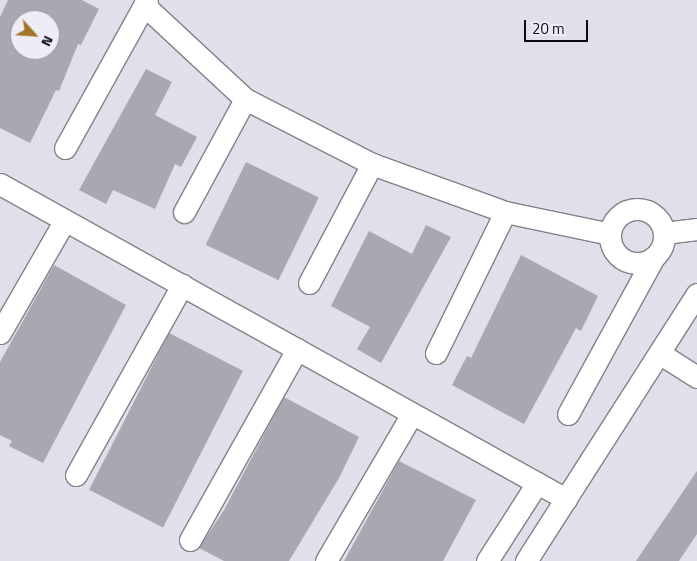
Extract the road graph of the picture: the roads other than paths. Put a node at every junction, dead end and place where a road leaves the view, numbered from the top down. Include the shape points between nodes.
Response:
1 (145, 3) edge
2 (245, 98) junction
3 (65, 148) dead end
4 (372, 164) junction
5 (0, 184) edge
6 (184, 212) dead end
7 (505, 212) junction
8 (65, 220) junction
9 (697, 229) edge
10 (664, 233) junction
11 (610, 234) junction
12 (654, 257) junction
13 (309, 283) dead end
14 (182, 285) junction
15 (697, 294) edge
16 (0, 333) edge
17 (297, 349) junction
18 (436, 353) dead end
19 (659, 353) junction
20 (697, 377) edge
21 (412, 414) junction
22 (568, 414) dead end
23 (76, 475) dead end
24 (537, 483) junction
25 (566, 499) junction
26 (190, 540) dead end
27 (326, 561) edge
28 (487, 561) edge
29 (526, 561) edge

1 - 2 street
1 - 3 street
2 - 4 street
2 - 6 street
4 - 7 street
4 - 13 street
5 - 8 street
7 - 11 street
7 - 18 street
8 - 14 street
8 - 16 street
9 - 10 street
10 - 11 street via 656,217 641,209 632,209 618,218
10 - 12 street via 660,250
11 - 12 street via 615,251 629,262 638,263
12 - 22 street
14 - 17 street
14 - 23 street
15 - 19 street
17 - 21 street
17 - 26 street
19 - 20 street
19 - 25 street
21 - 24 street
21 - 27 street
24 - 25 street
24 - 28 street
25 - 29 street

